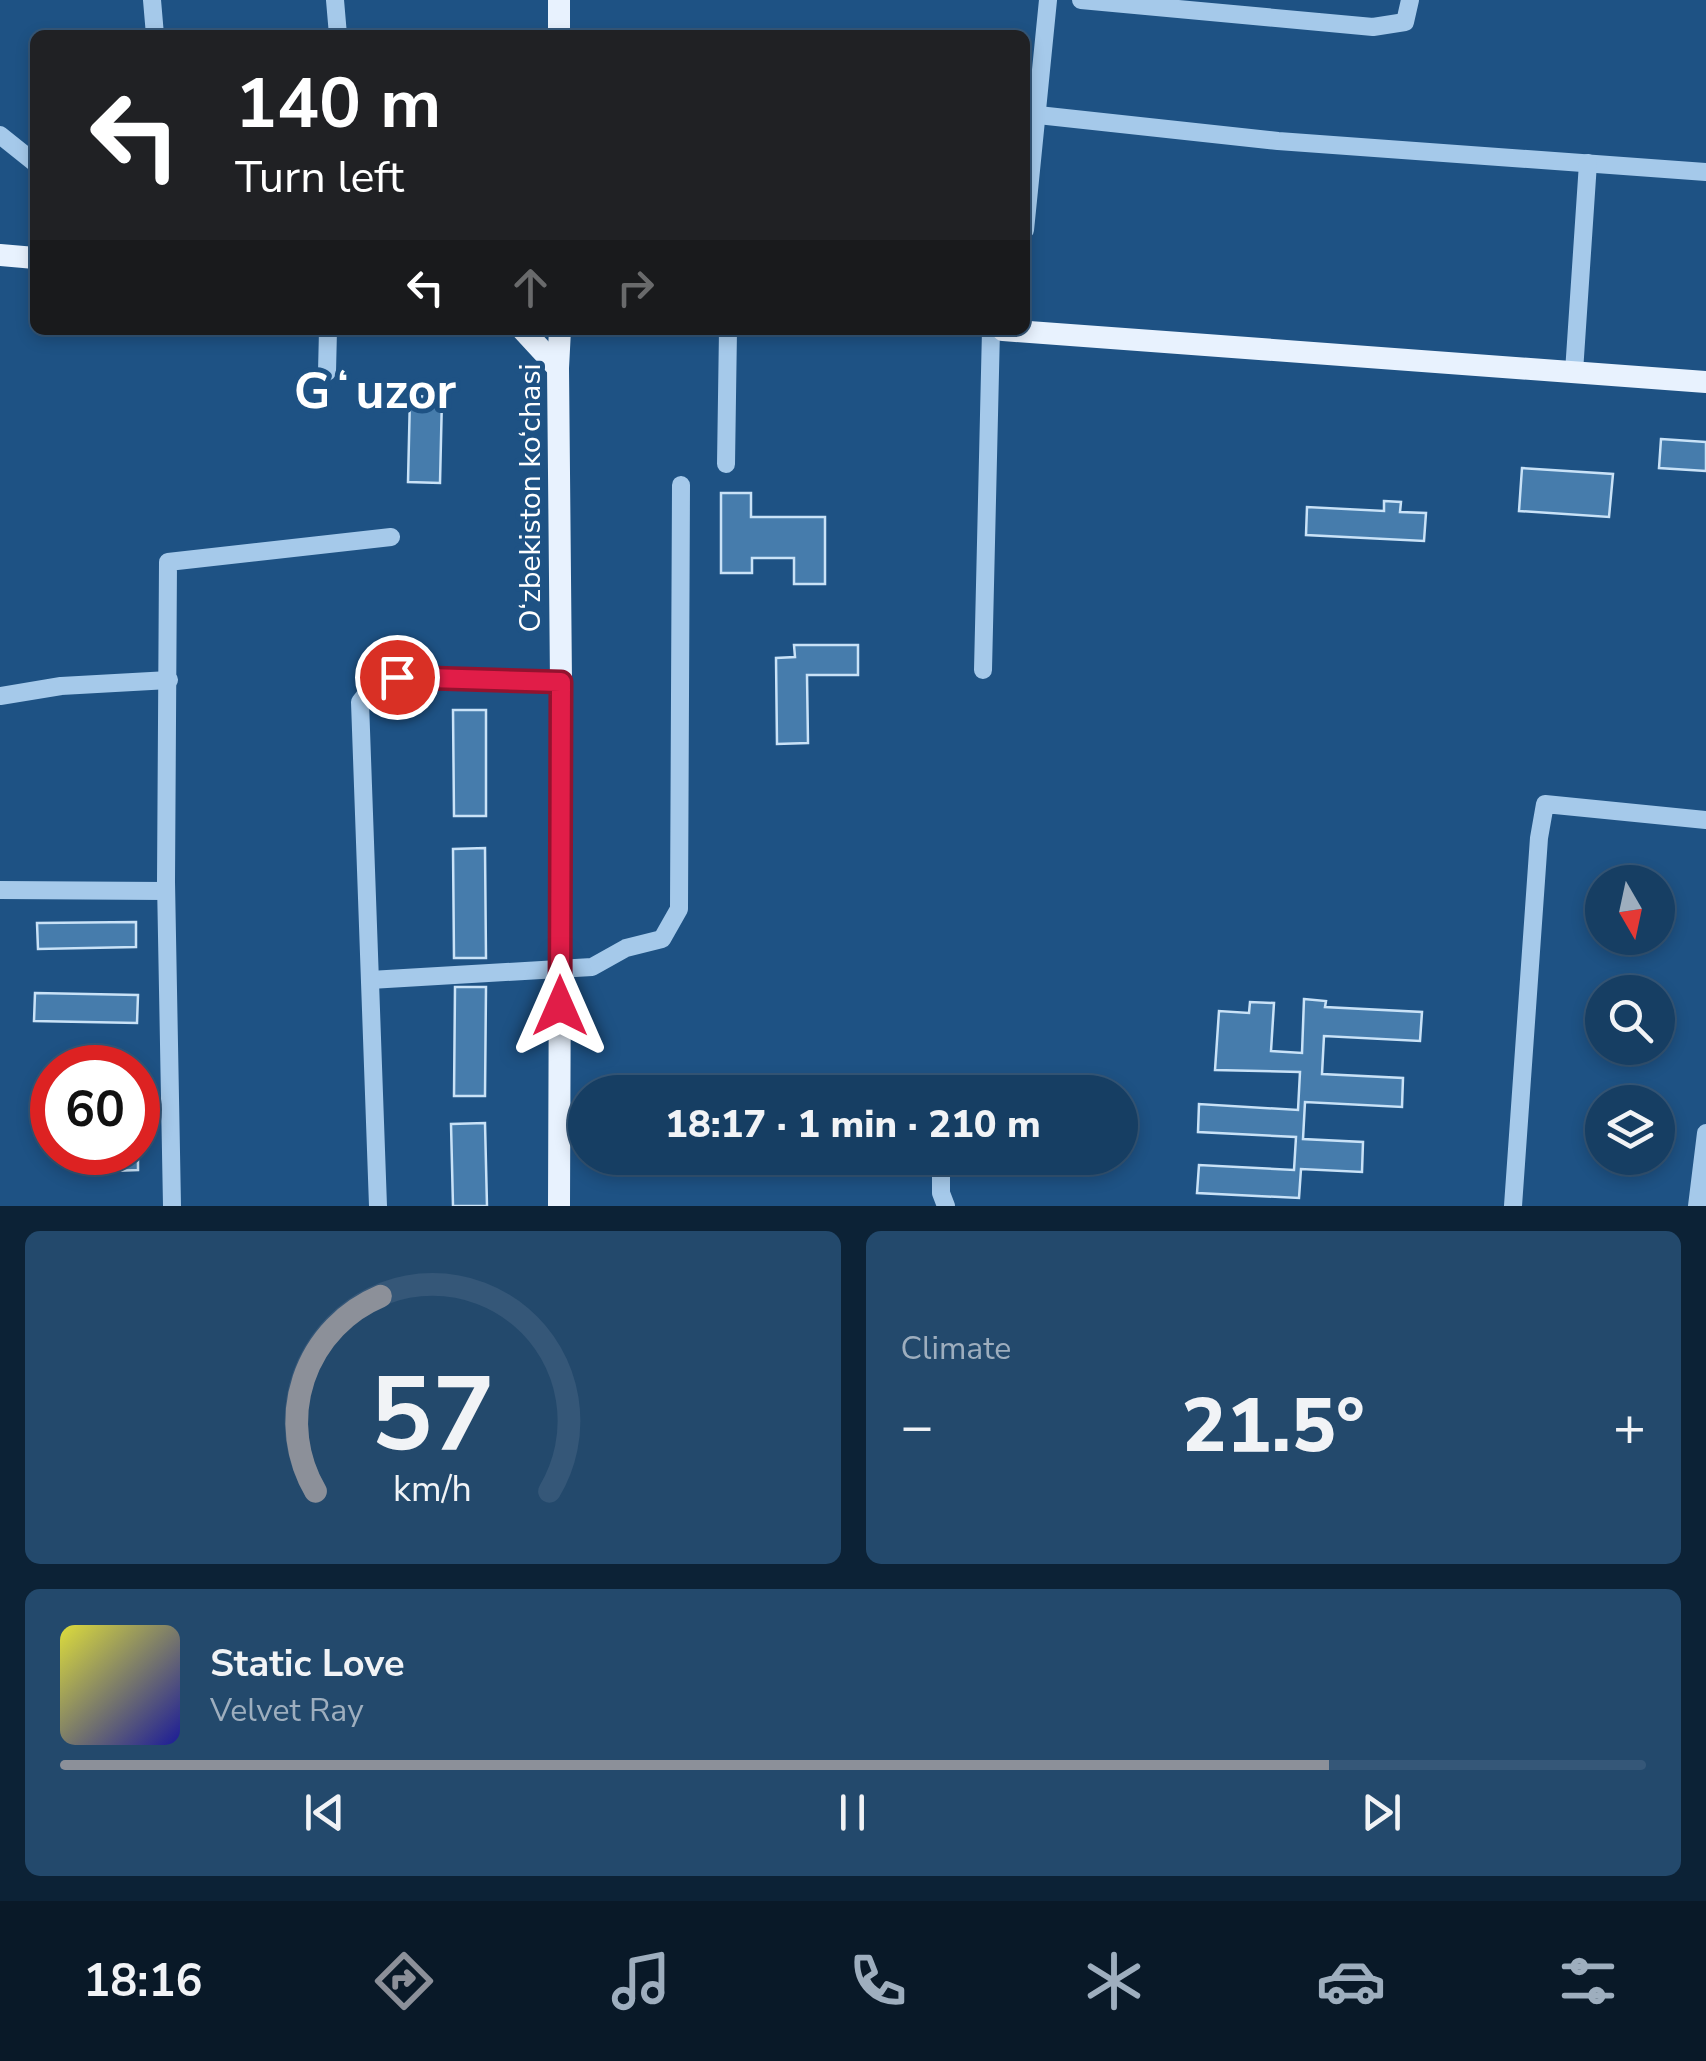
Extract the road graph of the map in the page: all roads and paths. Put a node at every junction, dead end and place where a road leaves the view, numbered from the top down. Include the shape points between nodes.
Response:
1 (152, 0) edge
2 (335, 0) edge
3 (559, 0) edge
4 (1048, 0) edge
5 (1081, 0) edge
6 (1410, 0) edge
7 (155, 30) edge
8 (338, 30) edge
9 (559, 30) edge
10 (1038, 115) junction
11 (0, 135) edge
12 (30, 158) edge
13 (1588, 163) junction
14 (1706, 172) edge
15 (1030, 186) edge
16 (0, 255) edge
17 (30, 258) edge
18 (1030, 331) edge
19 (328, 335) edge
20 (528, 335) edge
21 (560, 335) edge
22 (728, 335) edge
23 (992, 335) edge
24 (558, 368) junction
25 (328, 372) dead end
26 (1574, 372) junction
27 (1706, 382) edge
28 (726, 464) dead end
29 (681, 485) dead end
30 (391, 538) dead end
31 (983, 670) dead end
32 (169, 680) junction
33 (561, 682) junction
34 (0, 696) edge
35 (1706, 820) edge
36 (0, 890) edge
37 (166, 891) junction
38 (560, 969) junction
39 (370, 980) junction
40 (560, 1116) junction
41 (568, 1116) edge
42 (1706, 1133) edge
43 (942, 1175) edge
44 (172, 1206) edge
45 (378, 1206) edge
46 (559, 1206) edge
47 (946, 1206) edge
48 (1514, 1206) edge
49 (1697, 1206) edge

1 - 7 street
2 - 8 street
3 - 9 main road
4 - 10 street
5 - 6 street via 1373,27 1404,22
10 - 13 street via 1278,141
10 - 15 street
11 - 12 street
13 - 14 street
13 - 26 street
16 - 17 main road
18 - 26 main road
19 - 25 street
20 - 24 main road
21 - 24 main road, O‘zbekiston ko‘chasi
22 - 28 street
23 - 31 street
24 - 33 main road, O‘zbekiston ko‘chasi
26 - 27 main road
29 - 38 street via 678,909 662,939 626,948 592,967
30 - 32 street via 168,562
32 - 34 street
32 - 37 street
33 - 38 main road, O‘zbekiston ko‘chasi
33 - 39 street via 397,677 366,692 360,702
35 - 48 street via 1545,804
36 - 37 street
37 - 44 street
38 - 39 street
38 - 40 main road, O‘zbekiston ko‘chasi
39 - 45 street
40 - 41 street
40 - 46 main road, O‘zbekiston ko‘chasi
42 - 49 street
43 - 47 street

